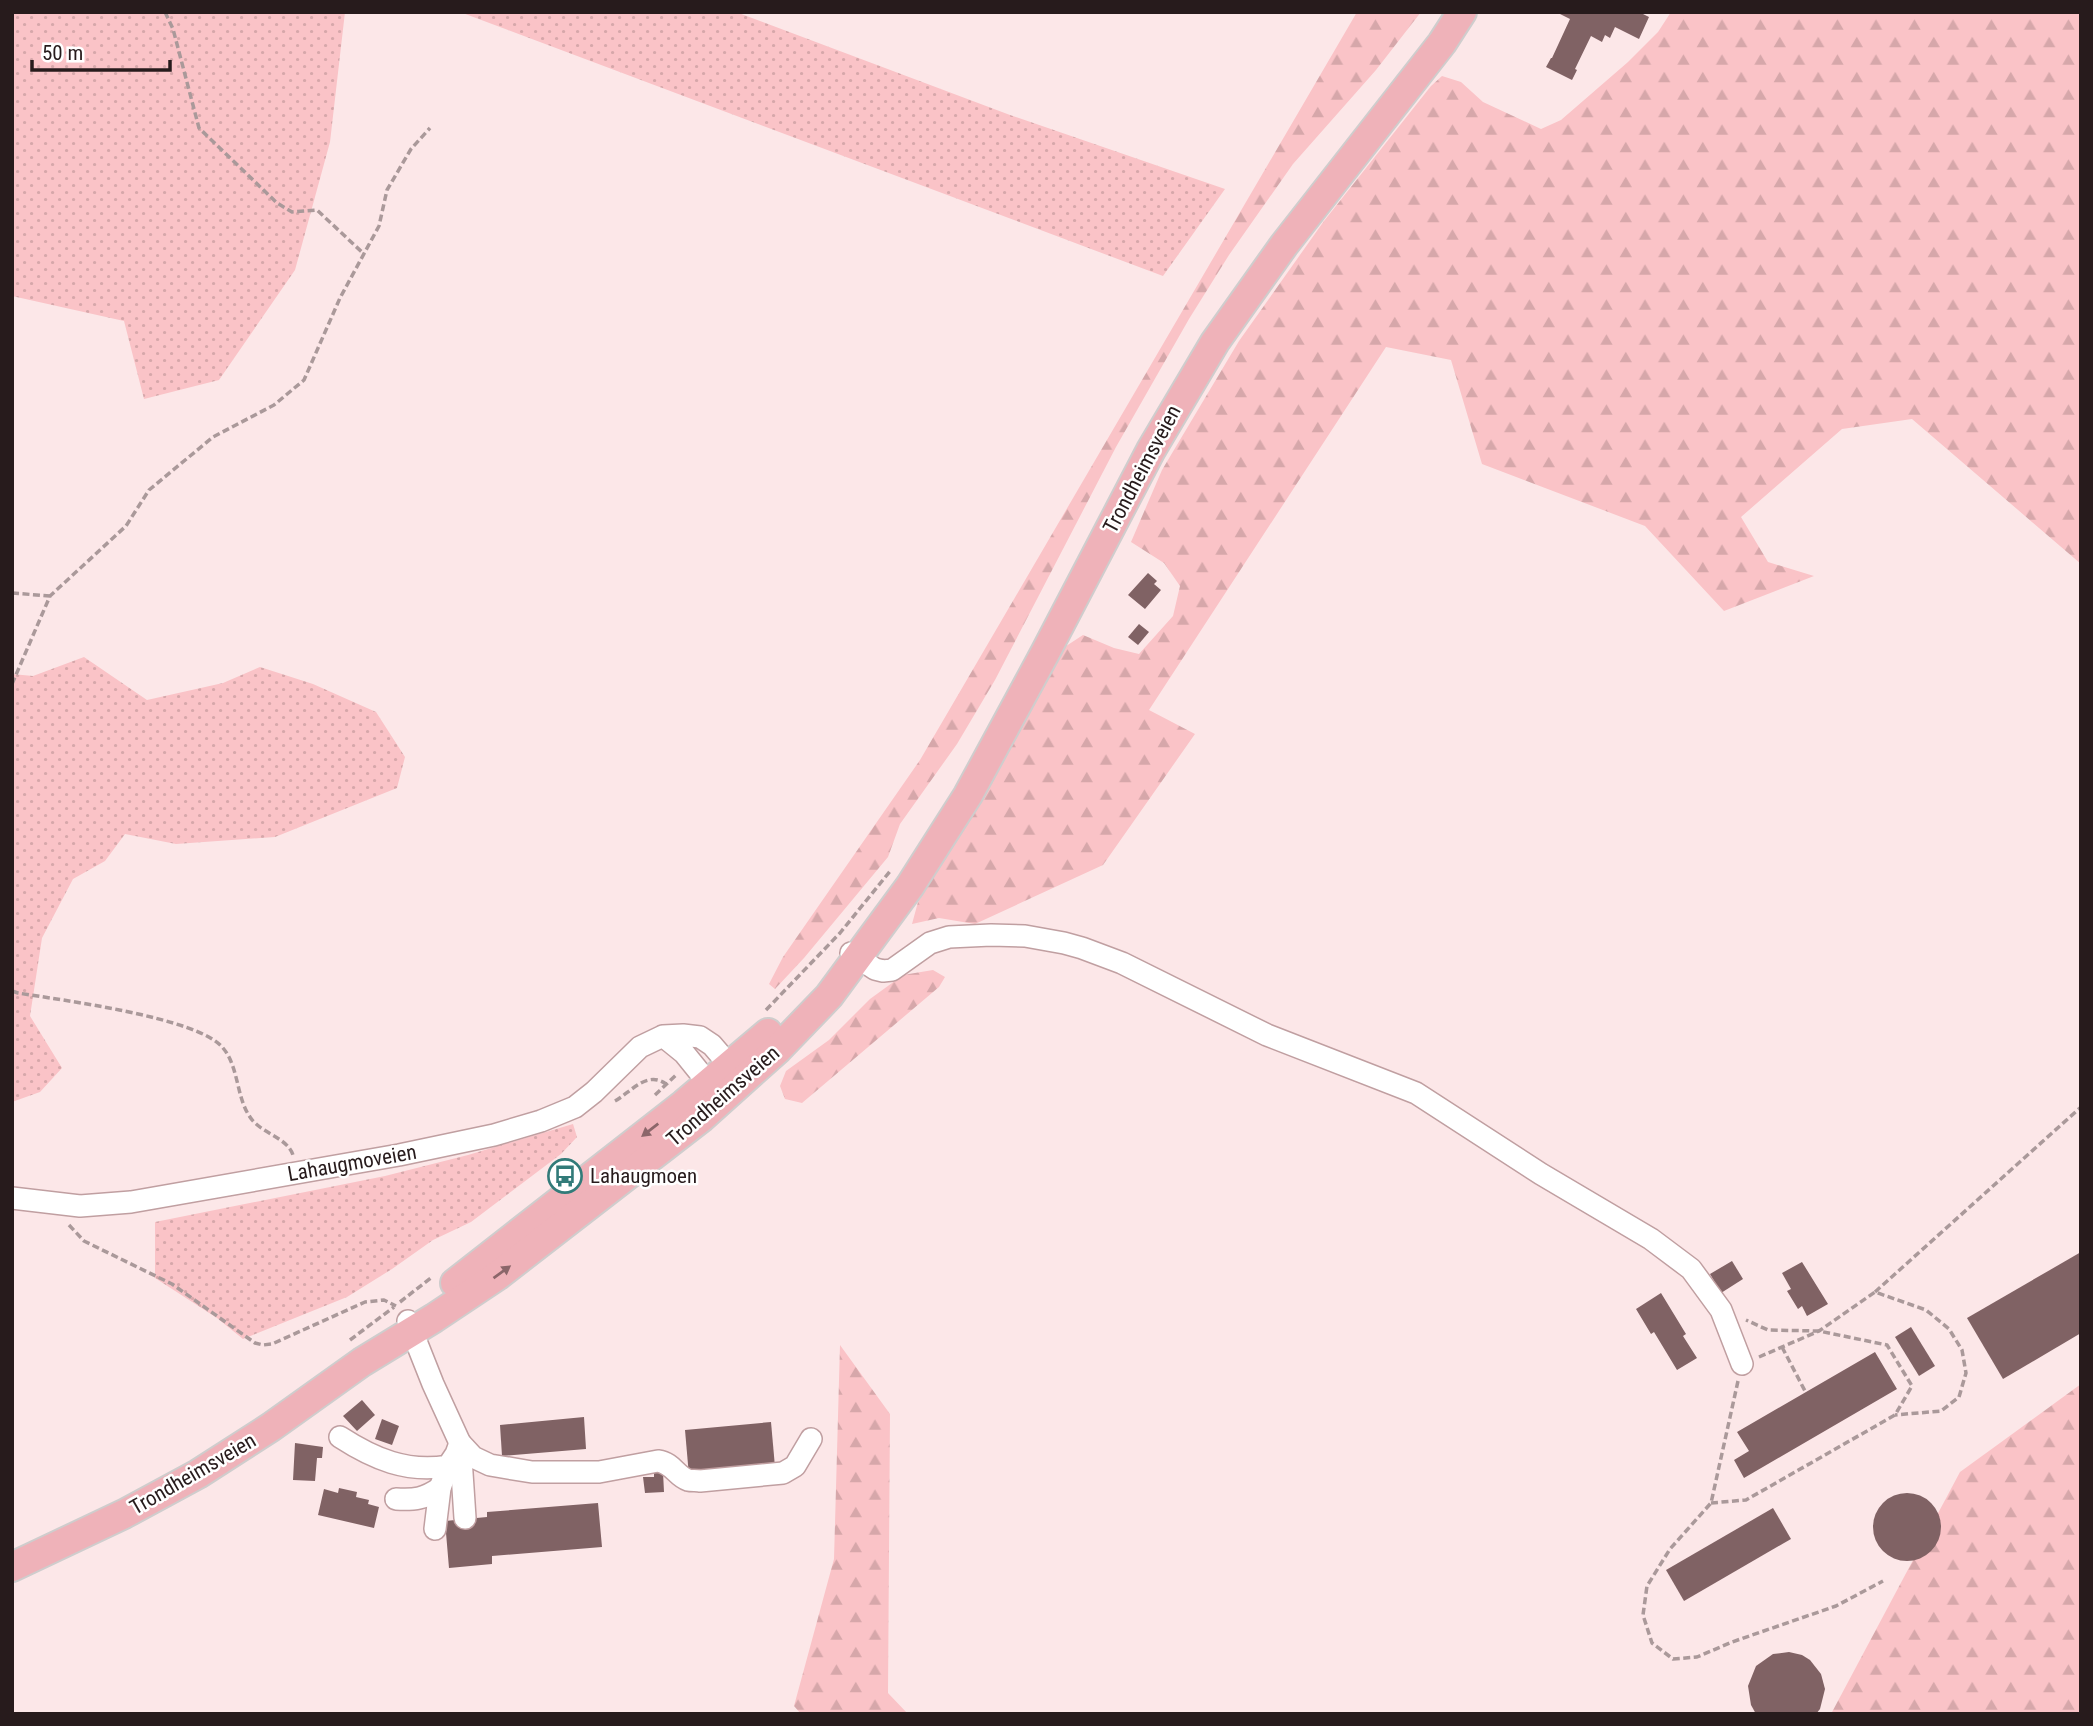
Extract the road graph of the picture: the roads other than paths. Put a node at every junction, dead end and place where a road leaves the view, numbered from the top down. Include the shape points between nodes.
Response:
1 (1462, 12) edge
2 (1477, 12) edge
3 (1442, 43) junction
4 (854, 955) junction
5 (724, 1081) junction
6 (12, 1198) edge
7 (405, 1319) junction
8 (1742, 1364) road end
9 (340, 1437) dead end
10 (811, 1439) dead end
11 (460, 1443) junction
12 (455, 1471) junction
13 (440, 1488) junction
14 (396, 1499) dead end
15 (465, 1518) dead end
16 (435, 1529) dead end
17 (12, 1567) edge

1 - 3 main road, Trondheimsveien
2 - 3 main road, Trondheimsveien
3 - 4 main road, Trondheimsveien via 1284,245 1215,342 1151,450 968,795 929,858
4 - 5 main road, Trondheimsveien
4 - 8 street via 875,969 892,970 924,947 949,937 1043,939 1082,948 1267,1035 1416,1093 1651,1239 1691,1269 1721,1310
5 - 6 street, Lahaugmoveien via 712,1045 700,1037 663,1036 640,1047 586,1098 520,1128 399,1155 131,1202 64,1205
5 - 7 main road, Trondheimsveien
7 - 11 street
7 - 17 main road, Trondheimsveien via 355,1352 271,1427 198,1474
9 - 12 street via 387,1462
10 - 11 street via 795,1466 783,1473 700,1481 688,1480 658,1461 599,1472 532,1472 490,1465 473,1457
11 - 12 street
12 - 13 street
12 - 15 street
13 - 14 street via 427,1497
13 - 16 street

